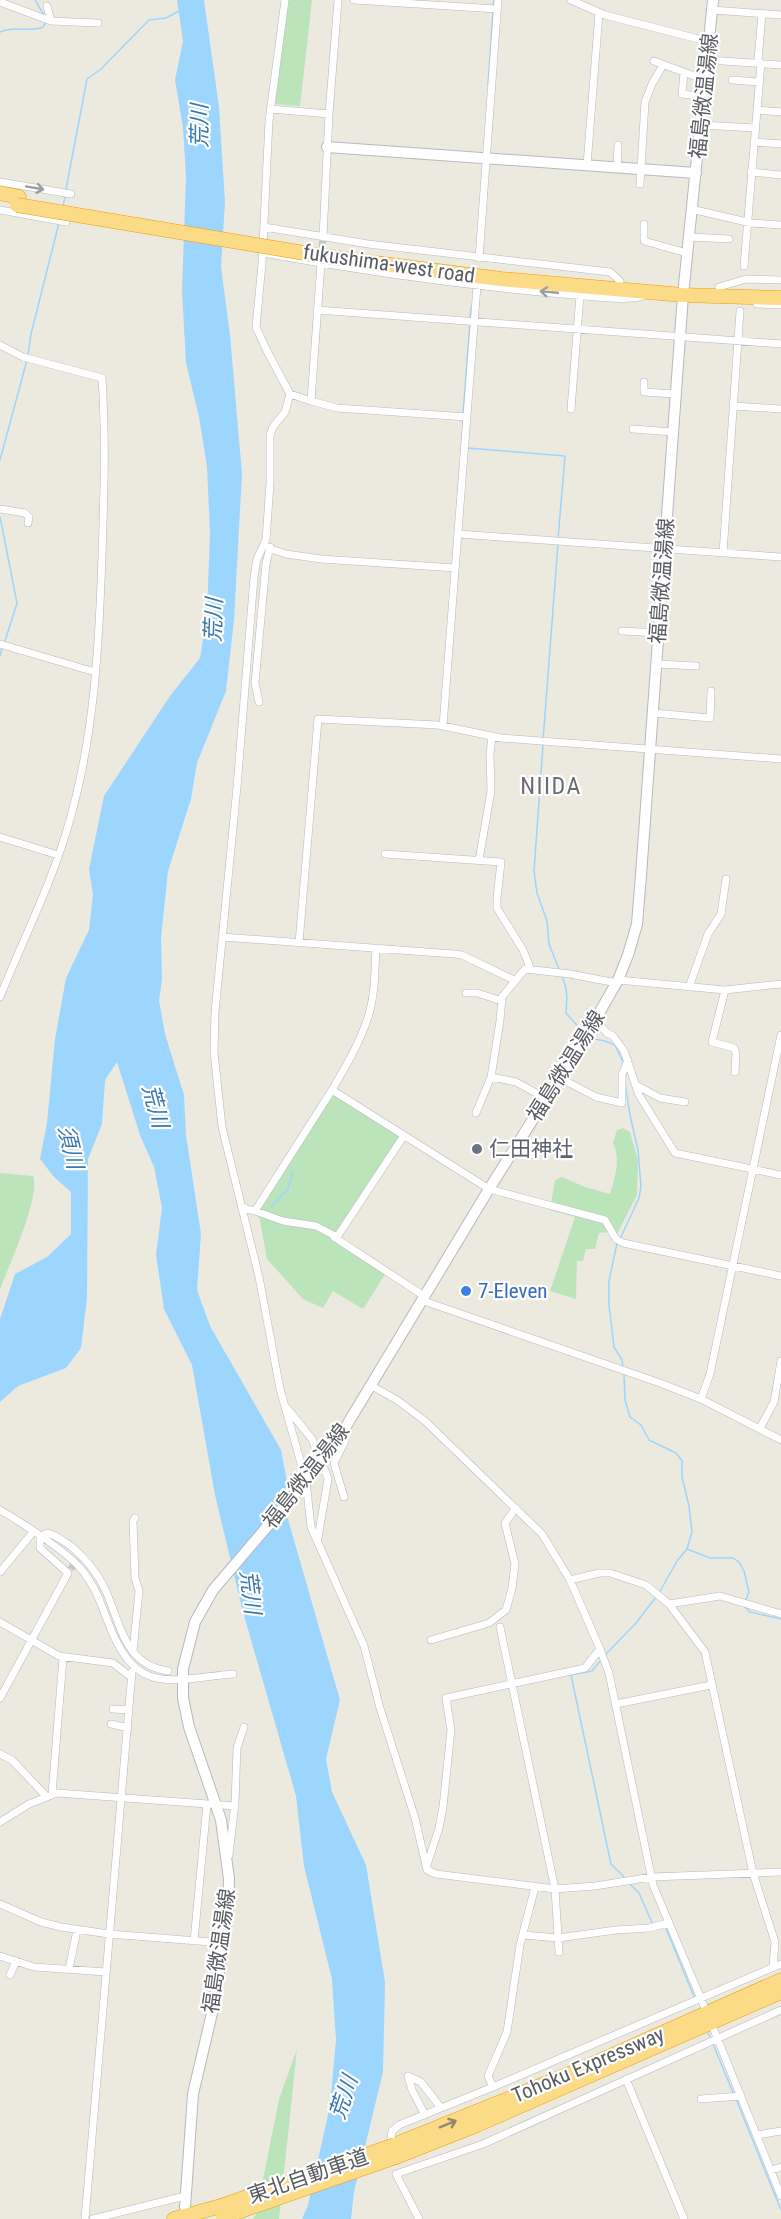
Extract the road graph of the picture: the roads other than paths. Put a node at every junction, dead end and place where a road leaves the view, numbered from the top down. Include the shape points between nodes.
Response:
1 (285, 0) edge
2 (338, 0) edge
3 (354, 0) edge
4 (498, 0) edge
5 (571, 0) edge
6 (584, 3) edge
7 (1, 5) edge
8 (713, 5) edge
9 (47, 6) dead end
10 (497, 9) junction
11 (599, 13) junction
12 (762, 14) junction
13 (781, 15) edge
14 (51, 21) junction
15 (98, 23) dead end
16 (710, 42) junction
17 (708, 60) junction
18 (654, 61) dead end
19 (761, 63) junction
20 (663, 65) junction
21 (781, 65) edge
22 (684, 73) junction
23 (705, 80) junction
24 (732, 80) dead end
25 (759, 82) junction
26 (704, 97) junction
27 (271, 110) junction
28 (757, 110) junction
29 (781, 112) edge
30 (329, 114) junction
31 (701, 125) junction
32 (755, 128) junction
33 (754, 142) junction
34 (781, 144) edge
35 (618, 145) dead end
36 (327, 147) junction
37 (487, 159) junction
38 (587, 165) junction
39 (617, 167) junction
40 (640, 168) junction
41 (752, 172) junction
42 (696, 173) junction
43 (781, 175) edge
44 (0, 182) edge
45 (640, 184) dead end
46 (0, 194) edge
47 (71, 194) dead end
48 (18, 201) junction
49 (0, 202) edge
50 (691, 209) junction
51 (0, 210) edge
52 (66, 222) dead end
53 (747, 222) junction
54 (644, 224) dead end
55 (781, 225) edge
56 (264, 227) junction
57 (323, 237) junction
58 (688, 237) junction
59 (729, 239) dead end
60 (263, 253) junction
61 (687, 253) junction
62 (479, 258) junction
63 (384, 260) junction
64 (321, 263) junction
65 (744, 266) dead end
66 (781, 280) edge
67 (620, 281) junction
68 (477, 286) junction
69 (781, 289) edge
70 (683, 291) junction
71 (648, 292) junction
72 (719, 292) junction
73 (580, 295) junction
74 (781, 298) edge
75 (781, 305) edge
76 (317, 310) junction
77 (740, 311) dead end
78 (475, 321) junction
79 (576, 329) junction
80 (680, 337) junction
81 (738, 340) junction
82 (781, 344) edge
83 (0, 345) edge
84 (644, 382) dead end
85 (290, 394) junction
86 (675, 394) junction
87 (311, 401) junction
88 (734, 406) junction
89 (571, 409) dead end
90 (781, 409) edge
91 (467, 417) junction
92 (633, 429) dead end
93 (673, 432) junction
94 (0, 509) edge
95 (28, 524) dead end
96 (458, 534) junction
97 (266, 540) junction
98 (271, 549) junction
99 (665, 549) junction
100 (723, 553) junction
101 (781, 557) edge
102 (455, 568) junction
103 (622, 631) dead end
104 (659, 633) junction
105 (0, 644) edge
106 (657, 664) junction
107 (696, 666) dead end
108 (95, 672) junction
109 (711, 691) dead end
110 (259, 702) dead end
111 (653, 713) junction
112 (443, 726) junction
113 (492, 736) junction
114 (650, 750) junction
115 (781, 759) edge
116 (0, 837) edge
117 (385, 854) dead end
118 (58, 855) junction
119 (479, 861) junction
120 (726, 879) dead end
121 (222, 937) junction
122 (299, 943) junction
123 (376, 948) junction
124 (531, 970) junction
125 (514, 980) junction
126 (618, 982) junction
127 (781, 984) edge
128 (688, 987) junction
129 (725, 990) junction
130 (465, 993) dead end
131 (0, 997) edge
132 (502, 1001) junction
133 (592, 1024) junction
134 (781, 1035) edge
135 (628, 1060) junction
136 (735, 1072) dead end
137 (490, 1077) junction
138 (560, 1078) junction
139 (636, 1085) junction
140 (332, 1090) junction
141 (547, 1098) junction
142 (685, 1102) dead end
143 (476, 1113) dead end
144 (403, 1137) junction
145 (752, 1169) junction
146 (781, 1175) edge
147 (489, 1189) junction
148 (243, 1208) junction
149 (255, 1211) junction
150 (334, 1237) junction
151 (732, 1266) junction
152 (781, 1276) edge
153 (422, 1298) junction
154 (781, 1361) edge
155 (372, 1386) junction
156 (701, 1399) junction
157 (285, 1406) junction
158 (760, 1428) junction
159 (343, 1432) junction
160 (781, 1440) edge
161 (317, 1453) dead end
162 (324, 1468) dead end
163 (306, 1481) junction
164 (345, 1497) dead end
165 (516, 1508) junction
166 (0, 1510) edge
167 (135, 1518) dead end
168 (33, 1532) junction
169 (40, 1537) junction
170 (317, 1541) junction
171 (0, 1572) edge
172 (570, 1580) junction
173 (669, 1604) junction
174 (781, 1614) edge
175 (0, 1622) edge
176 (500, 1627) dead end
177 (32, 1640) junction
178 (430, 1640) dead end
179 (600, 1649) junction
180 (133, 1657) junction
181 (63, 1658) junction
182 (168, 1671) dead end
183 (233, 1674) dead end
184 (182, 1680) junction
185 (512, 1682) junction
186 (711, 1685) junction
187 (0, 1698) edge
188 (616, 1704) junction
189 (113, 1709) dead end
190 (129, 1710) junction
191 (111, 1724) dead end
192 (244, 1727) dead end
193 (128, 1728) junction
194 (0, 1754) edge
195 (49, 1795) junction
196 (120, 1797) junction
197 (211, 1805) junction
198 (235, 1806) junction
199 (0, 1822) edge
200 (228, 1864) junction
201 (427, 1865) junction
202 (781, 1872) edge
203 (753, 1873) junction
204 (652, 1877) junction
205 (536, 1887) junction
206 (555, 1889) junction
207 (0, 1904) edge
208 (668, 1923) junction
209 (77, 1930) junction
210 (109, 1934) junction
211 (523, 1935) junction
212 (558, 1938) junction
213 (194, 1941) junction
214 (224, 1943) junction
215 (559, 1952) dead end
216 (0, 1956) edge
217 (16, 1961) junction
218 (781, 1964) edge
219 (773, 1967) junction
220 (69, 1970) junction
221 (106, 1972) junction
222 (10, 1975) dead end
223 (781, 1980) edge
224 (781, 1992) edge
225 (703, 2002) junction
226 (781, 2010) edge
227 (714, 2030) dead end
228 (717, 2038) junction
229 (626, 2079) junction
230 (493, 2087) junction
231 (741, 2096) junction
232 (701, 2099) dead end
233 (441, 2108) junction
234 (425, 2115) junction
235 (781, 2131) edge
236 (756, 2135) junction
237 (395, 2151) junction
238 (781, 2167) edge
239 (771, 2170) junction
240 (396, 2174) junction
241 (781, 2196) edge
242 (185, 2201) joint
243 (220, 2214) edge
244 (85, 2219) edge
245 (93, 2219) edge
246 (174, 2219) edge
247 (419, 2219) edge
248 (684, 2219) edge

1 - 27 street
2 - 30 street
3 - 10 street
4 - 10 street
5 - 6 street
6 - 11 street
7 - 14 street
8 - 12 street
8 - 16 main road, 福島微温湯線
9 - 14 street
10 - 37 street
11 - 16 street
11 - 38 street
12 - 13 street
12 - 19 street via 758,60
14 - 15 street
16 - 17 main road, 福島微温湯線
17 - 19 street
17 - 23 main road, 福島微温湯線
18 - 20 street
19 - 21 street
19 - 25 street
20 - 22 street
20 - 40 street via 645,102
22 - 23 street
22 - 26 street via 682,94
23 - 26 main road, 福島微温湯線
24 - 25 street
25 - 28 street
26 - 31 main road, 福島微温湯線
27 - 30 street
27 - 56 street
28 - 29 street
28 - 32 street
30 - 36 street
31 - 32 street
31 - 42 main road, 福島微温湯線
32 - 33 street
33 - 34 street
33 - 41 street
35 - 39 street
36 - 37 main road
36 - 57 street
37 - 38 main road
37 - 62 street
38 - 39 main road
39 - 40 main road
40 - 42 main road
40 - 45 street
41 - 43 street
41 - 53 street
42 - 50 main road, 福島微温湯線
44 -> 47 street
46 - 48 highway, fukushima-west road
48 - 49 highway, fukushima-west road
48 - 63 highway, fukushima-west road, bridge via 305,254
50 - 53 street
50 - 58 main road, 福島微温湯線
51 - 52 street
53 - 55 street
53 - 65 street
54 - 61 street via 644,241
56 - 57 street
56 - 60 street
57 - 62 street
58 - 59 street
58 - 61 main road, 福島微温湯線
60 - 64 street
60 - 85 street via 256,327
61 - 70 main road, 福島微温湯線
62 - 67 street via 610,272
63 - 67 highway, fukushima-west road
63 - 71 highway, fukushima-west road via 501,279
64 - 68 street
64 - 76 street
66 - 72 street via 746,279
67 - 70 highway, fukushima-west road
73 -> 68 street
68 - 78 street
69 - 72 highway, fukushima-west road
70 - 71 highway, fukushima-west road
70 - 72 highway, fukushima-west road
70 - 80 main road, 福島微温湯線
71 - 73 street via 634,298
72 - 74 highway, fukushima-west road
72 - 75 street via 736,302
73 - 79 street
76 - 78 street
76 - 87 street
77 - 81 street
78 - 79 street
78 - 91 street
79 - 80 street
79 - 89 street
80 - 81 street
80 - 86 main road, 福島微温湯線
81 - 82 street
81 - 88 street
83 - 108 street via 23,357 102,378 105,435
84 - 86 street via 644,392
85 - 87 street
85 - 97 street via 285,412 270,435
86 - 93 main road, 福島微温湯線
87 - 91 street via 337,408
88 - 90 street
88 - 100 street
91 - 96 street
92 - 93 street
93 - 99 main road, 福島微温湯線
94 - 95 street via 25,513
96 - 99 street
96 - 102 street
97 - 98 street
97 - 121 street via 254,577
98 - 102 street via 321,559
98 - 110 street via 266,564 255,683
99 - 100 street
99 - 104 main road, 福島微温湯線
100 - 101 street
102 - 112 street
103 - 104 street
104 - 106 main road, 福島微温湯線
105 - 108 street
106 - 107 street
106 - 111 main road, 福島微温湯線
108 - 118 street via 86,751
109 - 111 street via 710,718
111 - 114 main road, 福島微温湯線
112 - 113 street
112 - 122 street via 318,719
113 - 114 street
113 - 119 street via 491,791
114 - 115 street
114 - 126 main road, 福島微温湯線 via 637,924
116 - 118 street
117 - 119 street
118 - 131 street
119 - 124 street via 501,862 497,908
120 - 128 street via 722,914 708,934
121 - 122 street
121 - 148 street via 215,1064 222,1127
122 - 123 street
123 - 125 street via 462,956
123 - 140 street via 369,1013
124 - 125 street via 525,969
124 - 126 street
125 - 132 street
126 - 128 street
126 - 133 main road, 福島微温湯線
127 - 129 street
128 - 129 street
129 - 136 street via 712,1042 734,1048
130 - 132 street
132 - 137 street
133 - 135 street via 613,1036
133 - 138 main road, 福島微温湯線
134 - 145 street
135 - 138 street via 622,1075 622,1103 596,1097
135 - 139 street
137 - 141 street via 516,1082
137 - 143 street
138 - 141 main road, 福島微温湯線
139 - 142 street via 660,1098
139 - 145 street via 675,1153
140 - 144 street
140 - 149 street
141 - 147 main road, 福島微温湯線
144 - 147 street
144 - 150 street
145 - 146 street
145 - 151 street
147 - 151 street via 605,1220 616,1239 623,1243
147 - 153 main road, 福島微温湯線
148 - 149 street
148 - 157 street
149 - 150 street via 283,1221 316,1226
150 - 153 street
151 - 152 street
151 - 156 street via 710,1374
153 - 155 main road, 福島微温湯線
153 - 156 street
154 - 158 street via 774,1402
155 - 159 main road, 福島微温湯線
155 - 165 street via 425,1421
156 - 158 street
157 - 161 street via 312,1439
157 - 163 street
158 - 160 street
159 - 163 main road, 福島微温湯線
159 - 164 street via 344,1446 334,1463
162 - 170 street via 328,1479
163 - 170 street via 311,1527
163 - 184 main road, 福島微温湯線 via 213,1590 195,1622
165 - 172 street via 542,1534
165 - 178 street via 505,1523 515,1564 506,1610 489,1623
166 - 168 street
167 - 180 street via 135,1578 139,1591
168 - 169 street
168 - 171 street
169 - 177 street via 40,1548 70,1571
169 - 180 street via 54,1535 101,1583
169 - 184 street via 81,1568 130,1664 149,1676
170 - 201 street via 364,1646
172 - 173 street via 610,1573 646,1585
172 - 179 street
173 - 174 street via 720,1596
173 - 186 street via 705,1652
175 - 177 street
176 - 185 street
177 - 181 street
177 - 187 street
179 - 185 street via 585,1668
179 - 188 street
180 - 182 street via 153,1669
181 - 190 street via 112,1663 132,1675
181 - 195 street
183 - 184 street
184 - 197 main road, 福島微温湯線 via 189,1727
185 - 201 street via 446,1698 451,1730 444,1798
185 - 206 street
186 - 188 street
186 - 203 street
188 - 204 street
189 - 190 street
190 - 193 street
191 - 193 street
192 - 198 street via 237,1748
193 - 196 street
194 - 195 street via 12,1760
195 - 196 street
195 - 199 street
196 - 197 street
196 - 210 street
197 - 198 street
197 - 200 main road, 福島微温湯線 via 220,1820
197 - 213 street
198 - 200 street
200 - 214 main road, 福島微温湯線
201 - 205 street via 436,1874
202 - 203 street
203 - 204 street
203 - 219 street via 775,1941
204 - 206 street
204 - 208 street
205 - 206 street
205 - 211 street
206 - 212 street
207 - 209 street via 41,1922
208 - 212 street
208 - 225 street
209 - 210 street
209 - 220 street
210 - 213 street
210 - 221 street
211 - 212 street
211 - 230 street via 507,2032 488,2076
212 - 215 street
213 - 214 street
214 - 242 main road, 福島微温湯線 via 193,2094
216 - 217 street
217 - 220 street
217 - 222 street
218 - 219 street
219 - 225 street
220 - 221 street
221 - 244 street
237 -> 223 highway, Tohoku Expressway
224 - 237 highway, Tohoku Expressway via 488,2121
225 - 230 street
226 - 228 street
227 - 228 street
228 - 229 street
228 - 231 street
229 - 240 street via 483,2144
229 - 248 street
230 - 233 street
231 - 232 street
231 - 236 street
233 - 234 street
233 - 234 street via 421,2082 408,2076
234 - 240 street via 392,2131 388,2168
235 - 236 street
236 - 239 street
237 - 243 highway, 東北自動車道, bridge
238 - 239 street
239 - 241 street
240 - 247 street
242 - 245 street
243 - 246 highway

